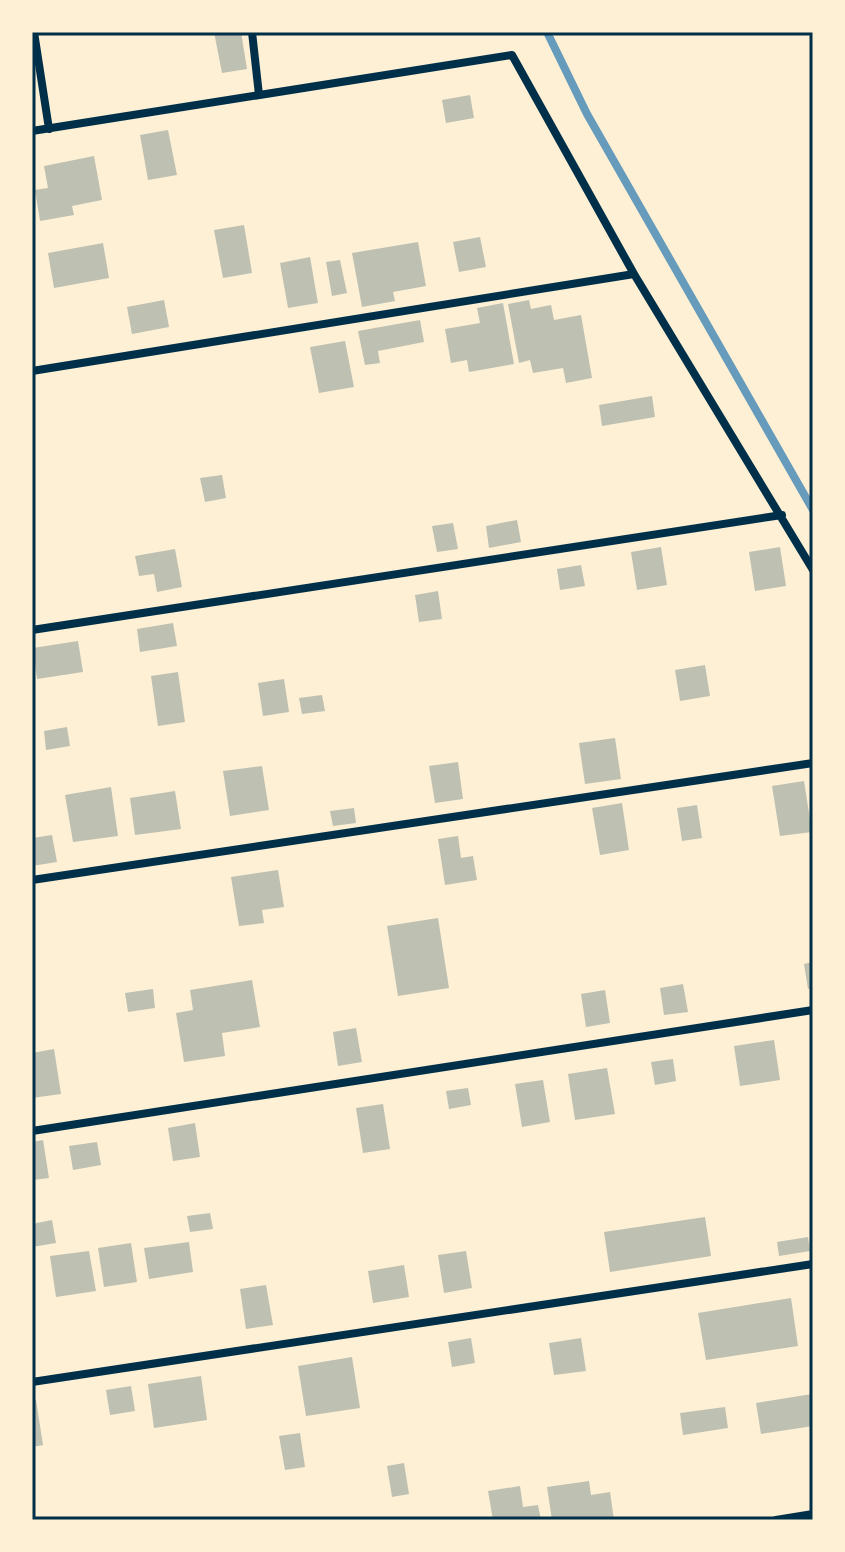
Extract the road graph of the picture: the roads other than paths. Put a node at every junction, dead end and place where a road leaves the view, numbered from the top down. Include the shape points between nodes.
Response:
1 (34, 32) edge
2 (252, 32) edge
3 (259, 95) junction
4 (49, 129) junction
5 (32, 131) edge
6 (634, 274) junction
7 (32, 371) edge
8 (782, 515) junction
9 (813, 570) edge
10 (32, 630) edge
11 (813, 763) edge
12 (32, 880) edge
13 (813, 1010) edge
14 (32, 1131) edge
15 (813, 1264) edge
16 (32, 1382) edge
17 (813, 1514) edge
18 (776, 1520) edge

1 - 4 street
2 - 3 street
3 - 4 street
3 - 6 street via 512,55
4 - 5 street
6 - 7 street
6 - 8 street
8 - 9 street
8 - 10 street
11 - 12 street
13 - 14 street
15 - 16 street
17 - 18 street

